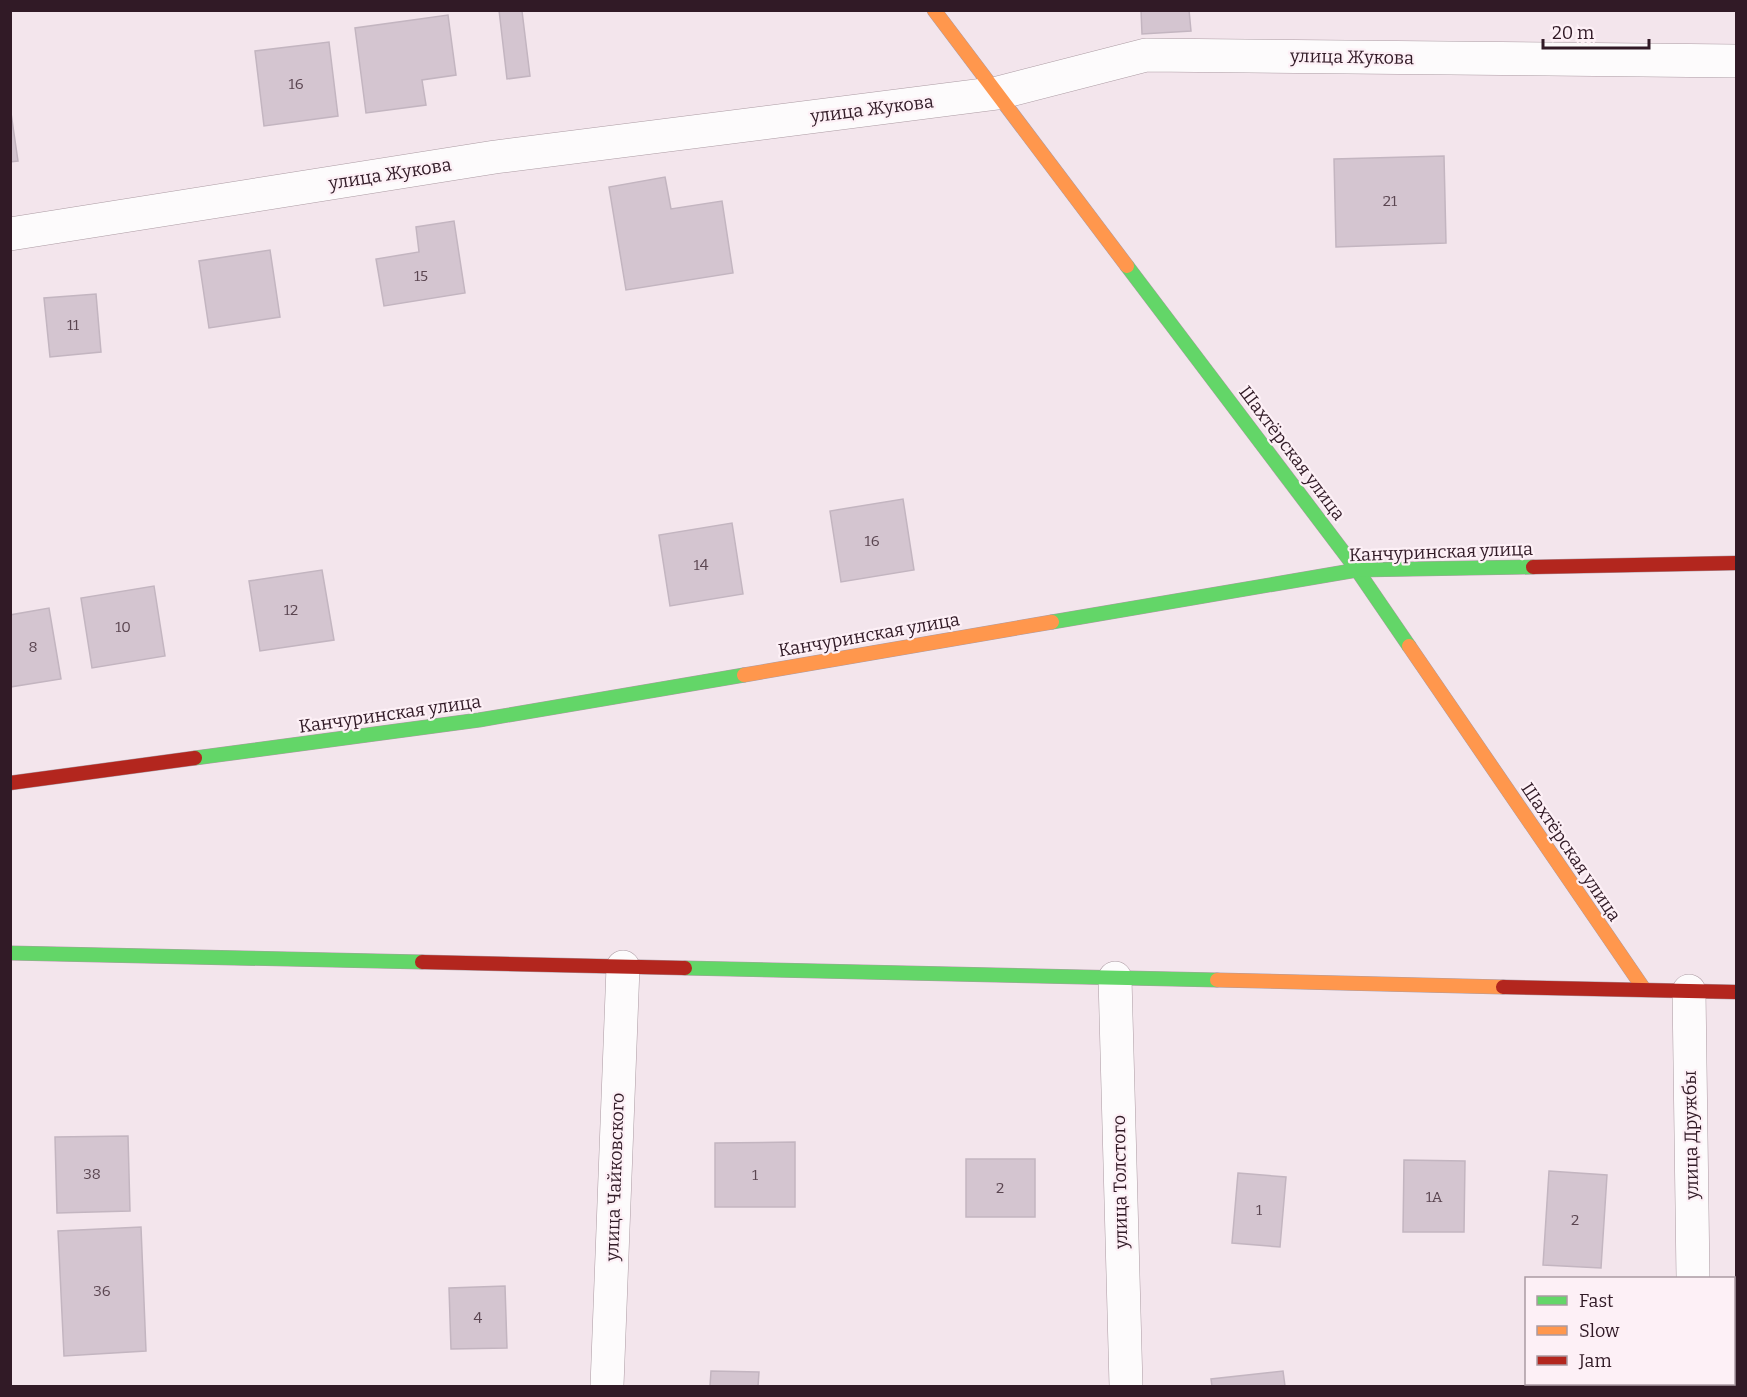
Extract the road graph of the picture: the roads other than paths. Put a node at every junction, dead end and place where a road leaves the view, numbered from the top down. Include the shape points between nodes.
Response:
1 (934, 10) edge
2 (1737, 60) edge
3 (998, 93) junction
4 (10, 234) edge
5 (1737, 563) edge
6 (1357, 570) junction
7 (10, 783) edge
8 (10, 954) edge
9 (623, 967) junction
10 (1115, 978) junction
11 (1644, 989) junction
12 (1689, 990) junction
13 (1737, 992) edge
14 (1693, 1277) edge
15 (607, 1386) edge
16 (1126, 1386) edge

1 - 3 street, Шахтёрская улица
2 - 3 street, улица Жукова via 1146,55
3 - 4 street, улица Жукова via 495,157
3 - 6 street, Шахтёрская улица
5 - 6 street, Канчуринская улица
6 - 7 street, Канчуринская улица via 479,720
6 - 11 street, Шахтёрская улица
8 - 9 street
9 - 10 street
9 - 15 street, улица Чайковского
10 - 11 street
10 - 16 street, улица Толстого
11 - 12 street
12 - 13 street
12 - 14 street, улица Дружбы

